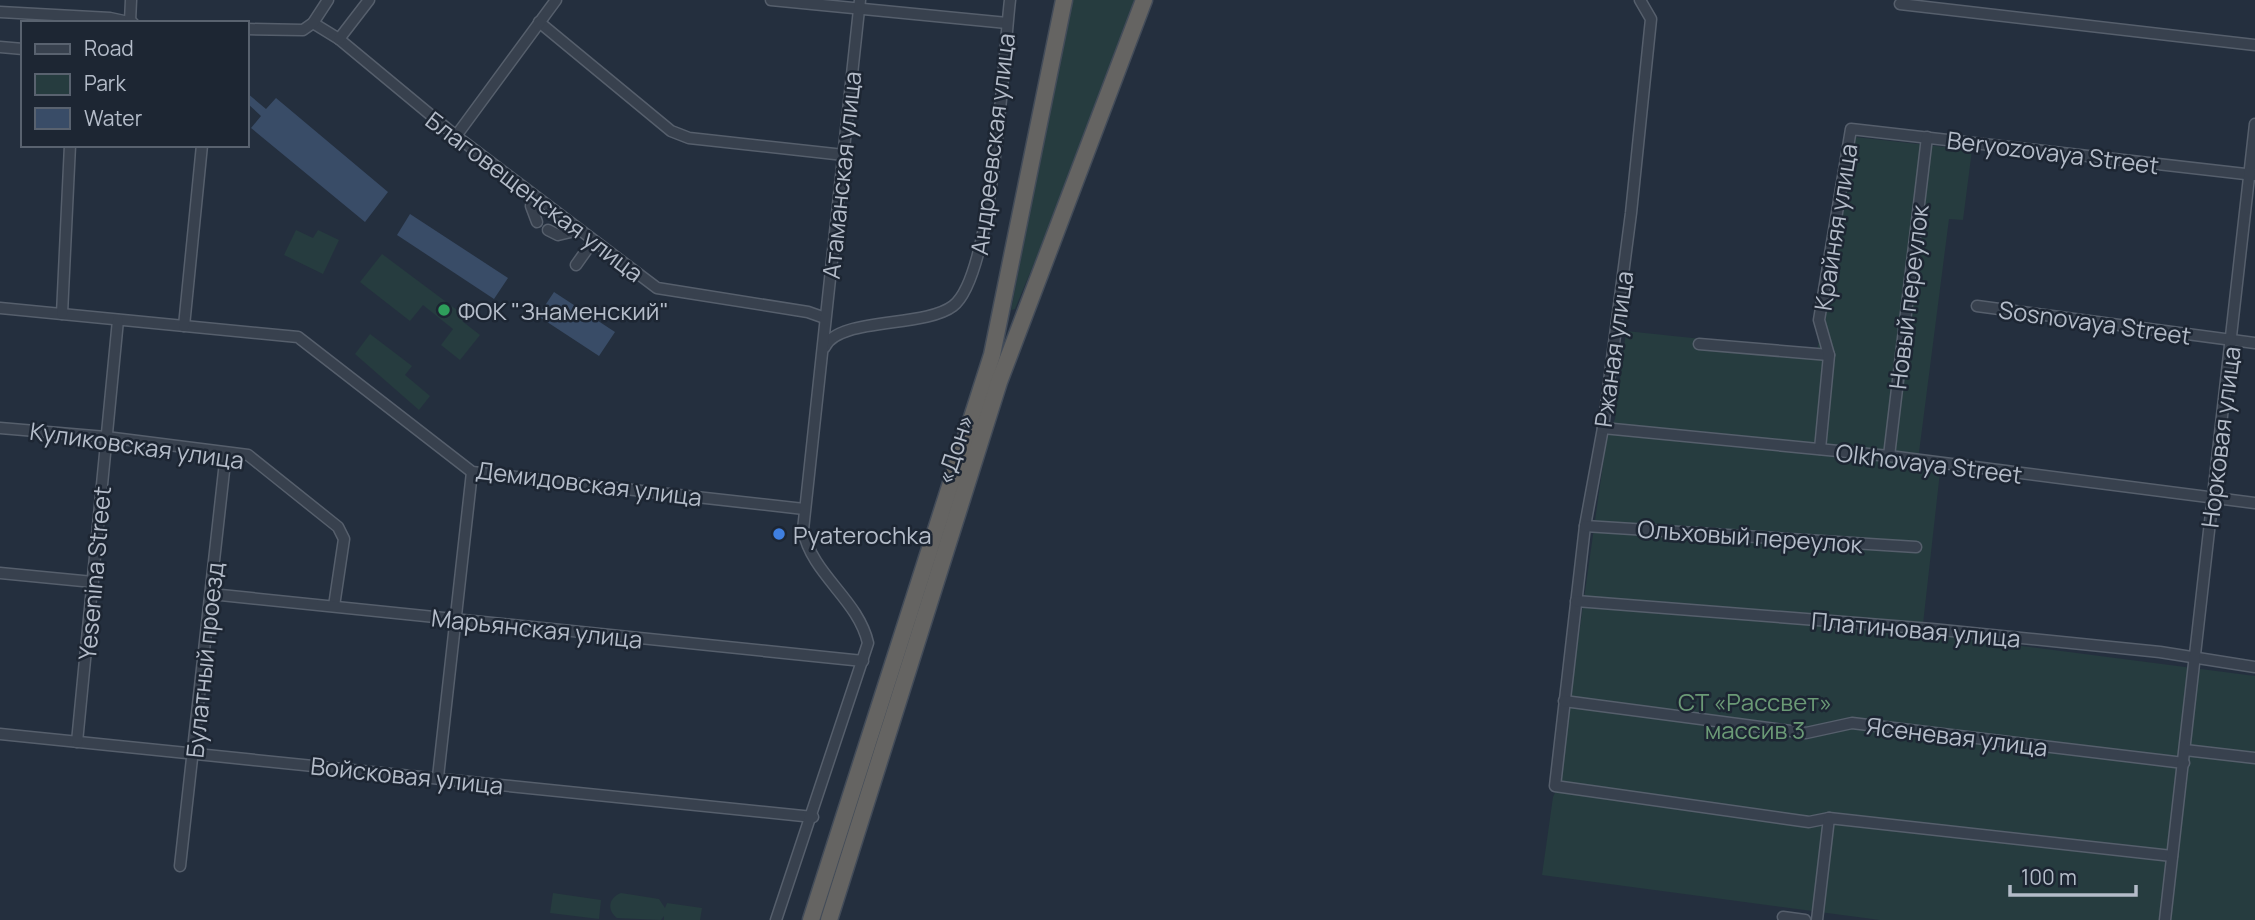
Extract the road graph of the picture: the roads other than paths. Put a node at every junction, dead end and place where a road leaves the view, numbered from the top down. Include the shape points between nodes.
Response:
1 (131, 0) edge
2 (328, 0) edge
3 (369, 0) edge
4 (556, 0) edge
5 (771, 0) edge
6 (1010, 0) edge
7 (1064, 0) edge
8 (1144, 0) edge
9 (1640, 0) edge
10 (1899, 4) dead end
11 (860, 5) edge
12 (0, 12) edge
13 (126, 21) edge
14 (132, 21) edge
15 (539, 22) junction
16 (313, 23) junction
17 (1007, 23) junction
18 (248, 29) edge
19 (338, 39) junction
20 (2255, 46) edge
21 (0, 47) edge
22 (21, 49) edge
23 (2255, 124) edge
24 (1851, 129) joint
25 (456, 136) junction
26 (1927, 137) junction
27 (70, 147) edge
28 (202, 147) edge
29 (844, 155) junction
30 (2252, 175) edge
31 (533, 196) junction
32 (537, 222) dead end
33 (548, 230) dead end
34 (579, 230) junction
35 (593, 241) junction
36 (576, 265) dead end
37 (1978, 306) dead end
38 (0, 308) edge
39 (62, 314) junction
40 (825, 318) junction
41 (118, 320) junction
42 (184, 326) junction
43 (2231, 341) junction
44 (2255, 343) edge
45 (1699, 344) dead end
46 (823, 350) junction
47 (1829, 355) junction
48 (0, 428) edge
49 (1603, 428) junction
50 (106, 437) junction
51 (1821, 449) junction
52 (226, 453) junction
53 (1889, 456) junction
54 (472, 472) junction
55 (2212, 499) junction
56 (2255, 503) edge
57 (804, 509) junction
58 (1585, 526) junction
59 (1916, 547) dead end
60 (0, 573) edge
61 (93, 582) junction
62 (211, 594) junction
63 (1576, 601) junction
64 (334, 606) junction
65 (454, 620) junction
66 (2195, 658) junction
67 (863, 660) junction
68 (2255, 667) edge
69 (1564, 701) junction
70 (0, 734) edge
71 (77, 742) junction
72 (2185, 750) junction
73 (195, 753) junction
74 (2255, 758) edge
75 (2183, 763) junction
76 (438, 777) junction
77 (813, 817) junction
78 (1829, 818) junction
79 (2172, 856) junction
80 (180, 866) dead end
81 (1783, 917) dead end
82 (776, 920) edge
83 (811, 920) edge
84 (829, 920) edge
85 (1805, 920) edge
86 (1817, 920) edge
87 (2165, 920) edge

1 - 14 street
2 - 16 street
3 - 19 street
4 - 15 street
5 - 11 street
6 - 17 street, Андреевская улица
7 - 83 highway, «Дон» via 992,355
8 - 84 highway, «Дон» via 999,382
9 - 49 street, Ржаная улица via 1651,19
10 - 20 street
11 - 17 street
11 - 29 street, Атаманская улица
12 - 13 street
15 - 25 street
15 - 29 street via 671,131 689,138
16 - 18 street via 303,30
16 - 19 street, Благовещенская улица
17 - 46 street, Андреевская улица via 986,219 964,296 935,315 837,333
19 - 25 street, Благовещенская улица
21 - 22 street
23 - 30 street, Норковая улица
24 - 26 street, Beryozovaya Street
24 - 47 street, Крайняя улица via 1819,320
25 - 31 street, Благовещенская улица
26 - 30 street, Beryozovaya Street
26 - 53 street, Новый переулок
27 - 39 street
28 - 42 street
29 - 40 street, Атаманская улица
30 - 43 street, Норковая улица
31 - 32 street
31 - 34 street, Благовещенская улица
33 - 34 street via 558,235
34 - 35 street, Благовещенская улица
35 - 36 street
35 - 40 street, Благовещенская улица via 657,288
37 - 43 street, Sosnovaya Street
38 - 39 street, Демидовская улица
39 - 41 street, Демидовская улица
40 - 46 street, Атаманская улица
41 - 42 street, Демидовская улица
41 - 50 street, Yesenina Street
42 - 54 street, Демидовская улица via 298,337
43 - 44 street, Sosnovaya Street
43 - 55 street, Норковая улица
45 - 47 street
46 - 57 street, Атаманская улица
47 - 51 street, Крайняя улица
48 - 50 street, Куликовская улица
49 - 51 street, Olkhovaya Street
49 - 58 street, Ржаная улица
50 - 52 street, Куликовская улица
50 - 61 street, Yesenina Street
51 - 53 street, Olkhovaya Street
52 - 62 street, Булатный проезд
52 - 64 street, Куликовская улица via 247,455 338,527 344,539
53 - 55 street, Olkhovaya Street
54 - 57 street, Демидовская улица
54 - 65 street
55 - 56 street, Olkhovaya Street
55 - 66 street, Норковая улица
57 - 67 street, Атаманская улица via 807,548 864,627 868,643
58 - 59 street, Ольховый переулок
58 - 63 street, Ржаная улица
60 - 61 street
61 - 71 street, Yesenina Street
62 - 64 street, Марьянская улица
62 - 73 street, Булатный проезд
63 - 66 street, Платиновая улица via 1932,629
63 - 69 street, Ржаная улица
64 - 65 street, Марьянская улица
65 - 67 street, Марьянская улица
65 - 76 street
66 - 68 street, Платиновая улица
66 - 72 street, Норковая улица
67 - 77 street, Атаманская улица
69 - 75 street, Ясеневая улица via 1806,733 1852,723
69 - 78 street, Ржаная улица via 1555,786 1809,822
70 - 71 street, Войсковая улица
71 - 73 street, Войсковая улица
72 - 74 street
72 - 75 street, Норковая улица
73 - 76 street, Войсковая улица
73 - 80 street, Булатный проезд
75 - 79 street, Норковая улица
76 - 77 street, Войсковая улица
77 - 82 street, Атаманская улица
78 - 79 street
78 - 86 street
79 - 87 street, Норковая улица
81 - 85 street

